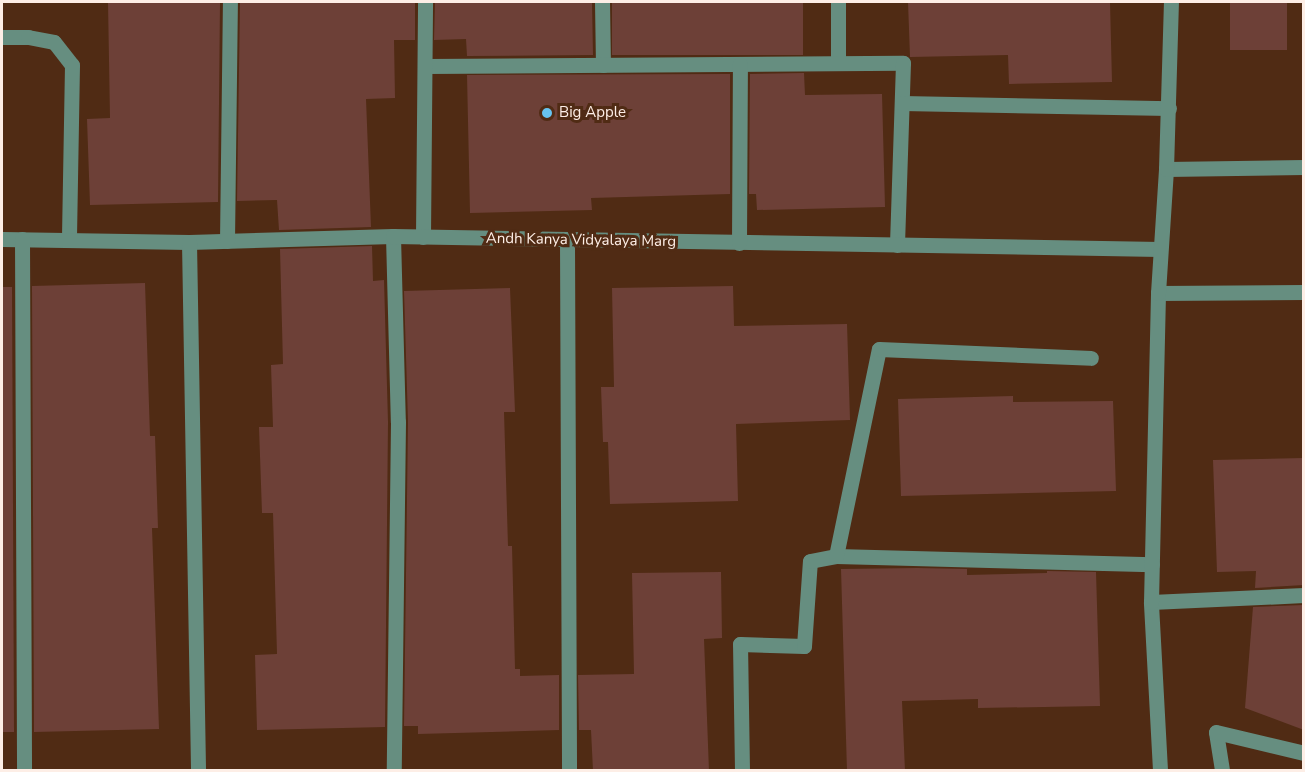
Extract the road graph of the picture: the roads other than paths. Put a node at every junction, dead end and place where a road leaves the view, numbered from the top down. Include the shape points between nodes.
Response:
1 (230, 2) edge
2 (425, 2) edge
3 (602, 2) edge
4 (838, 2) edge
5 (1171, 2) edge
6 (2, 37) edge
7 (838, 63) junction
8 (603, 64) junction
9 (740, 64) junction
10 (425, 66) junction
11 (902, 103) junction
12 (1169, 108) junction
13 (1304, 167) edge
14 (1166, 169) junction
15 (393, 236) junction
16 (423, 237) junction
17 (2, 239) edge
18 (22, 239) junction
19 (69, 240) junction
20 (227, 241) junction
21 (567, 241) junction
22 (189, 242) junction
23 (740, 243) junction
24 (897, 245) junction
25 (1160, 249) junction
26 (1304, 292) edge
27 (1158, 293) junction
28 (1091, 358) dead end
29 (836, 556) junction
30 (1152, 564) junction
31 (1304, 595) edge
32 (1151, 602) junction
33 (1304, 753) edge
34 (24, 771) edge
35 (198, 771) edge
36 (394, 771) edge
37 (570, 771) edge
38 (742, 771) edge
39 (1160, 771) edge
40 (1222, 771) edge

1 - 20 street
2 - 10 street
3 - 8 street
4 - 7 street
5 - 12 street
6 - 19 street via 54,42 72,65
7 - 9 street
7 - 11 street via 903,63
8 - 9 street
8 - 10 street
9 - 23 street
10 - 16 street
11 - 12 street
11 - 24 street
12 - 14 street
13 - 14 street
14 - 25 street
15 - 16 street, Andh Kanya Vidyalaya Marg
15 - 20 street, Andh Kanya Vidyalaya Marg
15 - 36 street via 398,422
16 - 21 street, Andh Kanya Vidyalaya Marg
17 - 18 street, Andh Kanya Vidyalaya Marg
18 - 19 street, Andh Kanya Vidyalaya Marg
18 - 34 street
19 - 22 street, Andh Kanya Vidyalaya Marg
20 - 22 street, Andh Kanya Vidyalaya Marg
21 - 23 street, Andh Kanya Vidyalaya Marg
21 - 37 street
22 - 35 street
23 - 24 street, Andh Kanya Vidyalaya Marg
24 - 25 street, Andh Kanya Vidyalaya Marg
25 - 27 street
26 - 27 street
27 - 30 street
28 - 29 street via 879,349
29 - 30 street
29 - 38 street via 810,561 804,646 740,644
30 - 32 street
31 - 32 street
32 - 39 street
33 - 40 street via 1216,732

